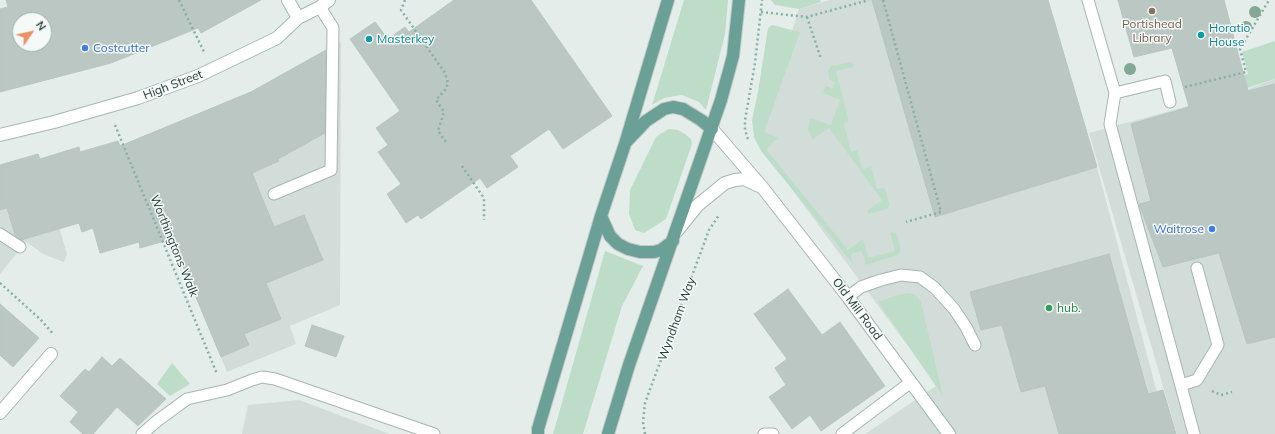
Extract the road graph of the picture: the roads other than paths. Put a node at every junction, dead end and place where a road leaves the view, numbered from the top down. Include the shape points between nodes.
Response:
1 (288, 0) edge
2 (668, 0) edge
3 (739, 0) edge
4 (1088, 0) edge
5 (325, 3) edge
6 (298, 18) junction
7 (1115, 93) junction
8 (1169, 97) road end
9 (712, 129) junction
10 (0, 135) edge
11 (625, 144) junction
12 (762, 187) junction
13 (274, 194) dead end
14 (601, 216) junction
15 (0, 234) edge
16 (674, 237) junction
17 (20, 247) dead end
18 (1197, 268) dead end
19 (848, 297) junction
20 (975, 345) dead end
21 (51, 354) road end
22 (911, 382) junction
23 (1181, 385) junction
24 (0, 413) edge
25 (142, 434) edge
26 (434, 434) edge
27 (538, 434) edge
28 (608, 434) edge
29 (764, 434) edge
30 (772, 434) edge
31 (842, 434) edge
32 (949, 434) edge
33 (1194, 434) edge

1 - 6 street
2 - 11 main road
3 - 9 main road via 733,56
4 - 7 lane
5 - 6 street, High Street
5 - 13 lane via 333,28 331,170
6 - 10 street, High Street via 277,38 213,70 138,98
7 - 8 lane via 1165,81
7 - 23 lane via 1110,124
9 - 11 main road via 683,109 673,107 664,109 646,121
9 - 12 street, Old Mill Road
9 - 16 main road
11 - 14 main road
12 - 16 street, Old Mill Road via 744,179 725,183 698,205
12 - 19 street, Old Mill Road
14 - 16 main road via 610,236 628,249 654,252 661,250
14 - 27 main road
15 - 17 lane
16 - 28 main road via 629,365
18 - 23 lane via 1218,345 1197,380
19 - 20 lane via 861,287 881,280 907,275 920,277 935,288 954,309
19 - 22 street, Old Mill Road
21 - 24 street
22 - 31 lane
22 - 32 street, Old Mill Road
23 - 33 lane
25 - 26 lane via 186,399 227,390 257,378 274,379
29 - 30 lane

